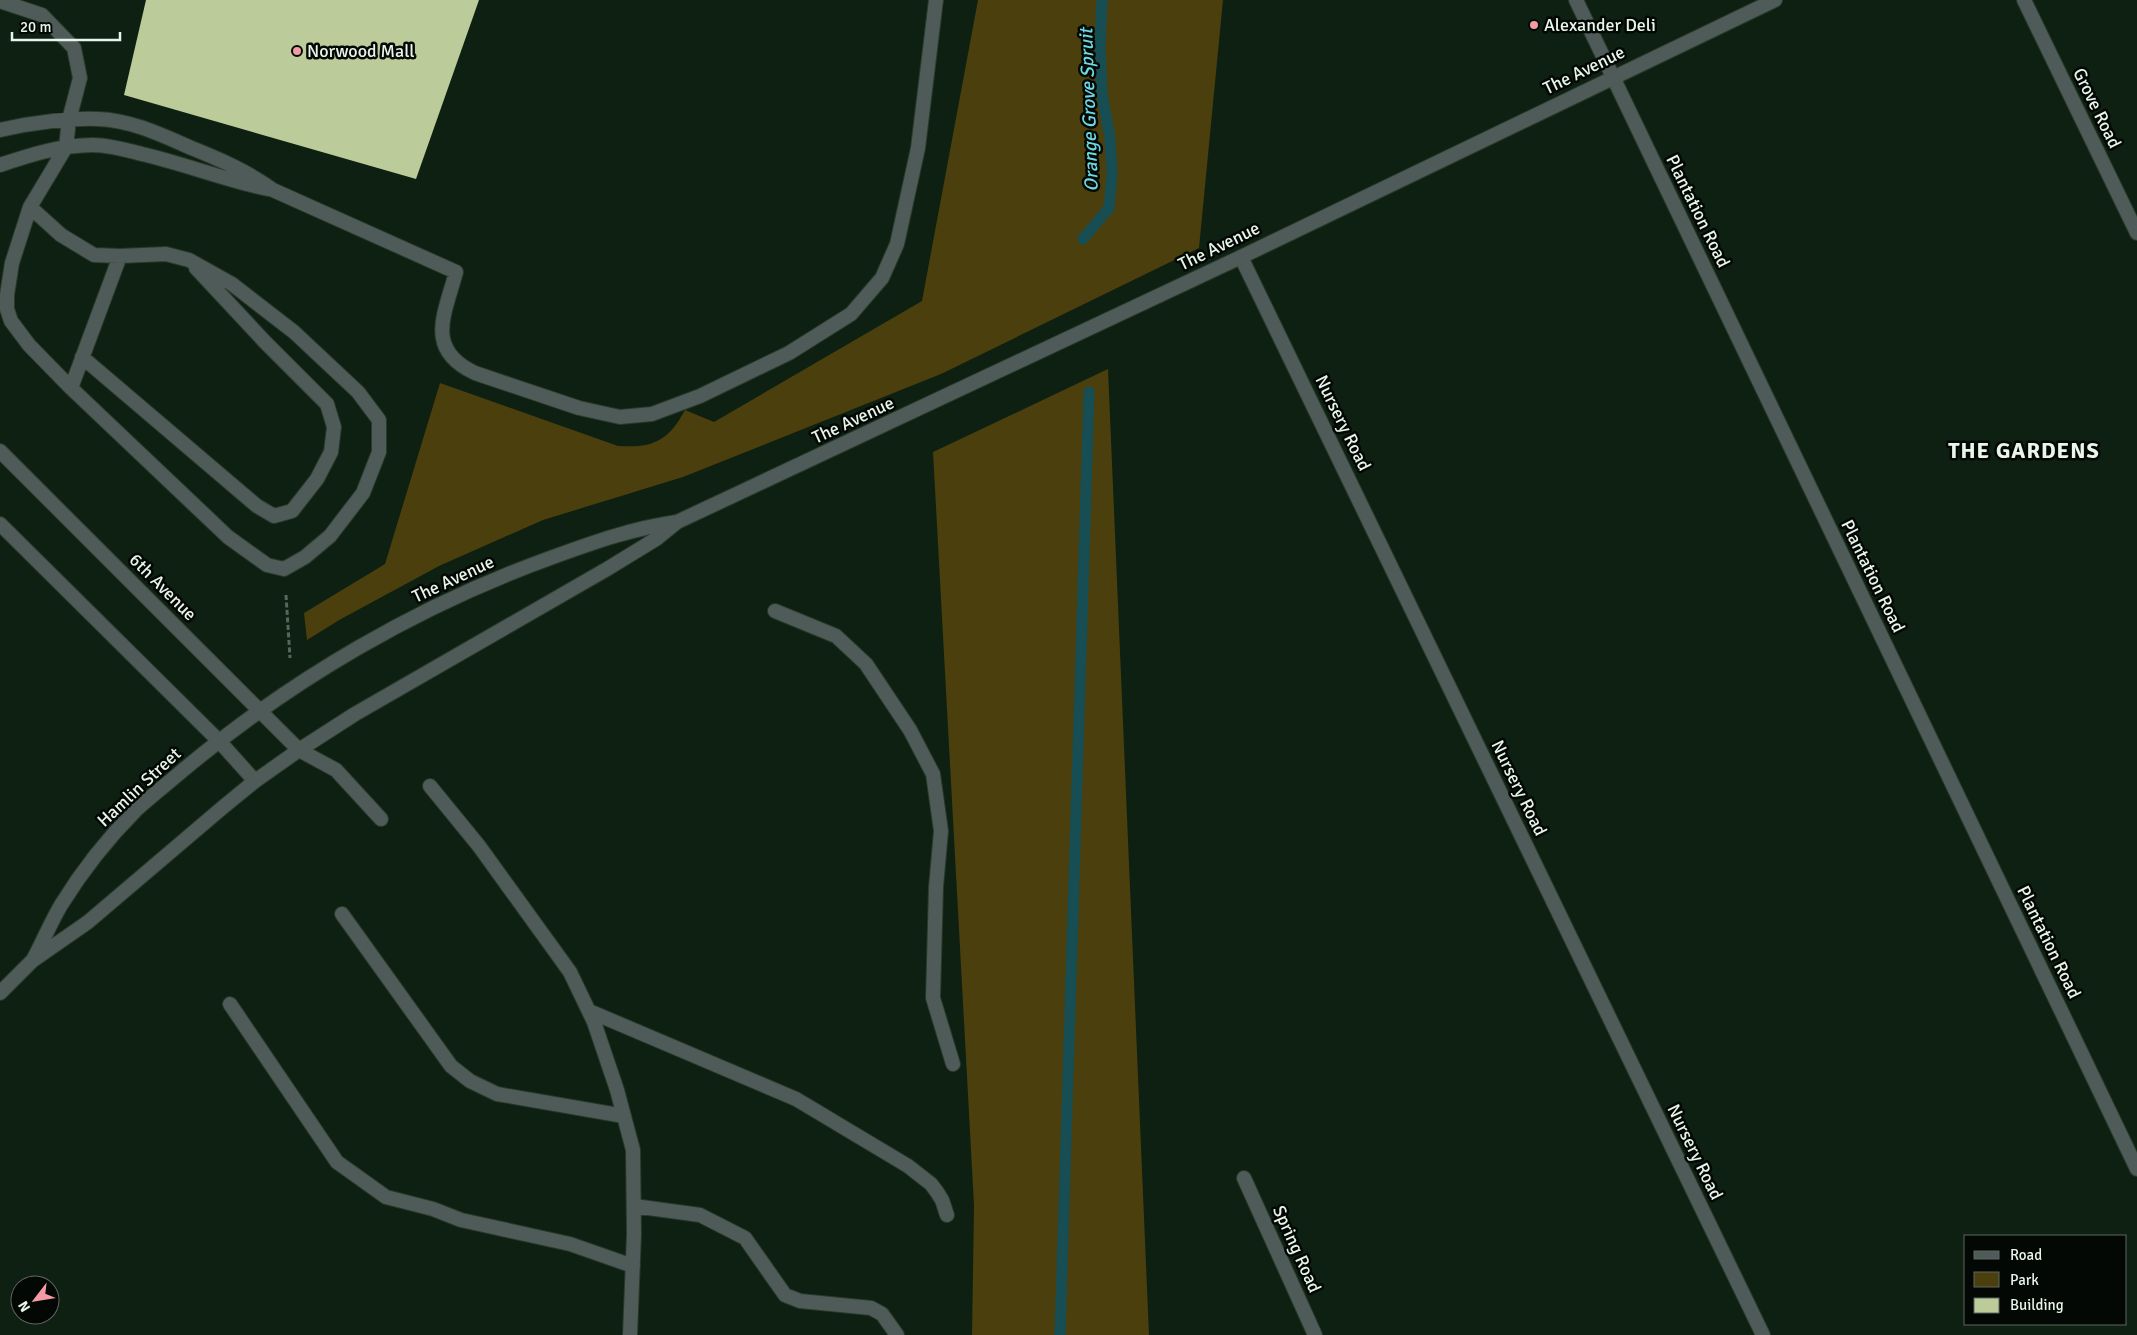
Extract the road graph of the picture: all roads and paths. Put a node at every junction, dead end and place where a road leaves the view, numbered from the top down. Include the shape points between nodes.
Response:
1 (936, 0) edge
2 (1576, 0) edge
3 (1775, 0) edge
4 (2024, 0) edge
5 (0, 1) edge
6 (1613, 77) junction
7 (69, 120) junction
8 (0, 130) edge
9 (66, 147) junction
10 (0, 165) edge
11 (274, 190) junction
12 (30, 207) junction
13 (2137, 233) edge
14 (120, 256) junction
15 (1241, 257) junction
16 (189, 260) junction
17 (82, 357) junction
18 (72, 388) junction
19 (0, 450) edge
20 (677, 522) junction
21 (0, 524) edge
22 (284, 569) junction
23 (775, 611) dead end
24 (290, 662) dead end
25 (261, 711) junction
26 (219, 741) junction
27 (299, 750) junction
28 (255, 781) junction
29 (430, 786) dead end
30 (381, 819) dead end
31 (342, 914) dead end
32 (32, 961) junction
33 (0, 993) edge
34 (230, 1004) dead end
35 (589, 1011) junction
36 (953, 1064) dead end
37 (624, 1116) junction
38 (2137, 1169) edge
39 (1244, 1178) dead end
40 (634, 1206) junction
41 (947, 1215) dead end
42 (633, 1266) junction
43 (630, 1335) edge
44 (897, 1335) edge
45 (1315, 1335) edge
46 (1763, 1335) edge

1 - 11 street via 918,148 897,244 882,278 851,314 790,353 700,396 652,414 620,417 579,408 458,365 445,350 442,339 444,316 456,272
2 - 6 street, Plantation Road
3 - 6 street, The Avenue
4 - 13 street, Grove Road
5 - 7 street via 42,15 74,48 80,78
6 - 15 street, The Avenue
6 - 38 street, Plantation Road
7 - 8 street
7 - 9 street
7 - 11 street via 99,119 155,132 253,175
9 - 10 street
9 - 11 street via 95,145 124,150
9 - 12 street
12 - 14 street via 61,236 94,255
12 - 18 street via 12,263 6,295 7,309 20,334
14 - 16 street via 166,254
14 - 17 street
15 - 20 street, The Avenue
15 - 46 street, Nursery Road
16 - 17 street via 327,404 334,427 331,452 317,479 292,511 274,516 257,506
16 - 22 street via 232,284 294,332 358,392 379,420 379,452 362,493 330,536
17 - 18 street
18 - 22 street via 228,536 267,565
19 - 25 street, 6th Avenue
20 - 25 street, The Avenue via 648,526 592,543 466,591 394,628
20 - 27 street, The Avenue via 607,569 371,704
21 - 26 street
22 - 24 path
23 - 36 street via 836,636 866,664 910,730 932,774 941,831 933,998
25 - 26 street, Hamlin Street
25 - 27 street, 6th Avenue
26 - 28 street
26 - 32 street, Hamlin Street via 136,810 103,847 61,905
27 - 28 street, Hamlin Street
27 - 30 street, 6th Avenue via 336,770
28 - 32 street, Hamlin Street via 88,922
29 - 35 street via 479,846 570,972
31 - 37 street via 451,1066 470,1081 496,1094
32 - 33 street, Hamlin Street
34 - 42 street via 338,1162 386,1197 461,1220 570,1244
35 - 37 street
35 - 41 street via 796,1099 908,1166 931,1184
37 - 40 street via 632,1150
39 - 45 street, Spring Road
40 - 42 street
40 - 44 street via 700,1216 744,1238 785,1295 800,1301 871,1308 882,1314
42 - 43 street

